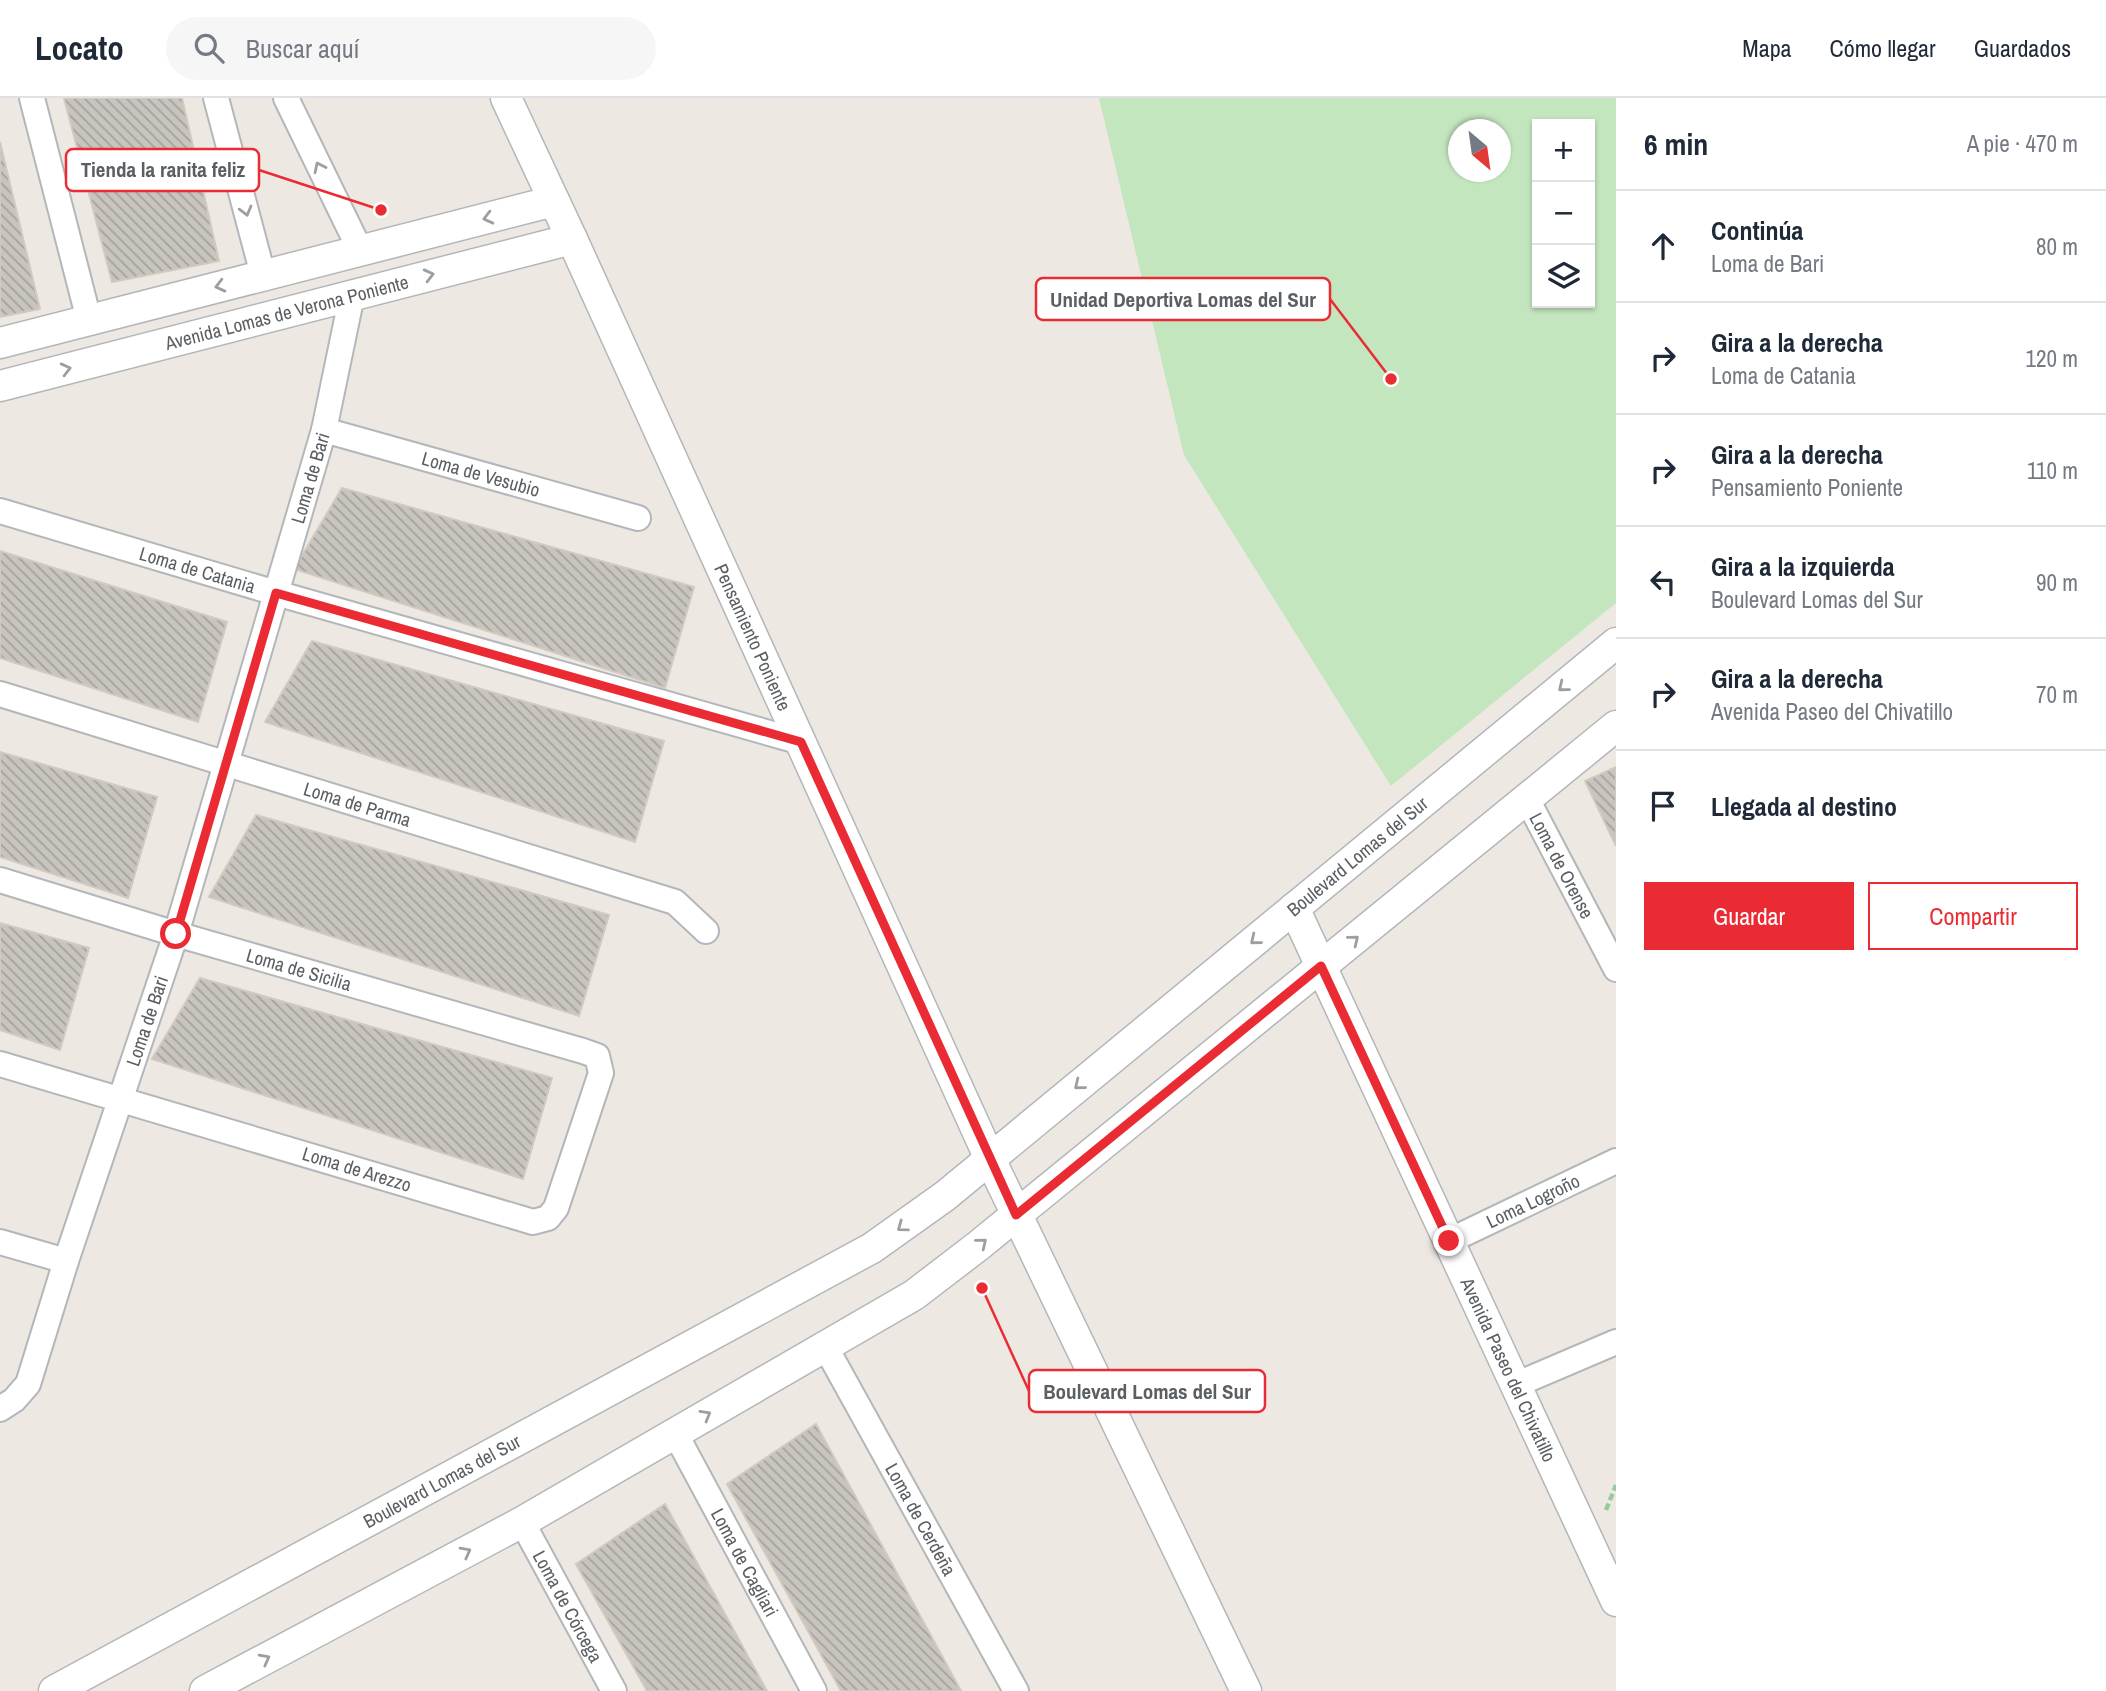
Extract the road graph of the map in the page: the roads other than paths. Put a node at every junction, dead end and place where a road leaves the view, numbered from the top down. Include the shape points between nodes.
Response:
1 (32, 98) edge
2 (216, 98) edge
3 (286, 98) edge
4 (506, 98) edge
5 (554, 201) junction
6 (572, 239) junction
7 (360, 250) junction
8 (263, 275) junction
9 (352, 295) junction
10 (89, 320) junction
11 (0, 343) edge
12 (0, 386) edge
13 (324, 430) junction
14 (0, 511) edge
15 (638, 518) dead end
16 (276, 593) junction
17 (1616, 643) edge
18 (0, 694) edge
19 (1616, 726) edge
20 (801, 742) junction
21 (226, 764) junction
22 (1527, 799) junction
23 (0, 880) edge
24 (1294, 908) junction
25 (705, 931) dead end
26 (176, 934) junction
27 (1321, 966) junction
28 (1616, 969) edge
29 (597, 1056) joint
30 (0, 1064) edge
31 (122, 1098) junction
32 (990, 1159) junction
33 (1616, 1161) edge
34 (1016, 1215) junction
35 (1449, 1241) junction
36 (0, 1242) edge
37 (66, 1261) junction
38 (1616, 1342) edge
39 (825, 1346) junction
40 (1516, 1385) junction
41 (0, 1409) edge
42 (675, 1433) junction
43 (522, 1522) junction
44 (1613, 1586) edge
45 (54, 1691) edge
46 (205, 1691) edge
47 (614, 1691) edge
48 (814, 1691) edge
49 (1016, 1691) edge
50 (1247, 1691) edge

1 - 10 street
2 -> 8 street
7 -> 3 street
4 - 5 street, Pensamiento Poniente
5 - 6 street, Pensamiento Poniente
5 -> 7 street
9 -> 6 street, Avenida Lomas de Verona Poniente
6 - 20 street, Pensamiento Poniente
7 - 8 street
8 -> 10 street
12 -> 9 street, Avenida Lomas de Verona Poniente
9 - 13 street, Loma de Bari
10 - 11 street
13 - 15 street, Loma de Vesubio
13 - 16 street, Loma de Bari
14 - 16 street, Loma de Catania
16 - 20 street, Loma de Catania
16 - 21 street, Loma de Bari
17 -> 24 street, Boulevard Lomas del Sur
18 - 21 street, Loma de Parma
19 - 22 street
20 - 32 street, Pensamiento Poniente
21 - 25 street, Loma de Parma via 675,902
21 - 26 street, Loma de Bari
27 -> 22 street
22 - 28 street, Loma de Orense
23 - 26 street, Loma de Sicilia
24 - 27 street, Avenida Paseo del Chivatillo
24 -> 32 street, Boulevard Lomas del Sur
26 - 29 street, Loma de Sicilia
26 - 31 street, Loma de Bari
27 - 34 street
27 - 35 street, Avenida Paseo del Chivatillo
29 - 31 street, Loma de Arezzo via 601,1073 556,1208 548,1218 534,1222
30 - 31 street, Loma de Arezzo
31 - 37 street, Loma de Bari
32 - 34 street, Pensamiento Poniente
32 -> 45 street, Boulevard Lomas del Sur via 872,1248
33 - 35 street, Loma Logroño
39 -> 34 street via 914,1294
34 - 50 street
35 - 40 street, Avenida Paseo del Chivatillo
36 - 37 street
37 - 41 street, Loma de Bari via 28,1384
38 - 40 street
42 -> 39 street
39 - 49 street, Loma de Cerdeña
40 - 44 street, Avenida Paseo del Chivatillo
42 - 43 street
42 - 48 street, Loma de Cagliari
46 -> 43 street
43 - 47 street, Loma de Córcega

